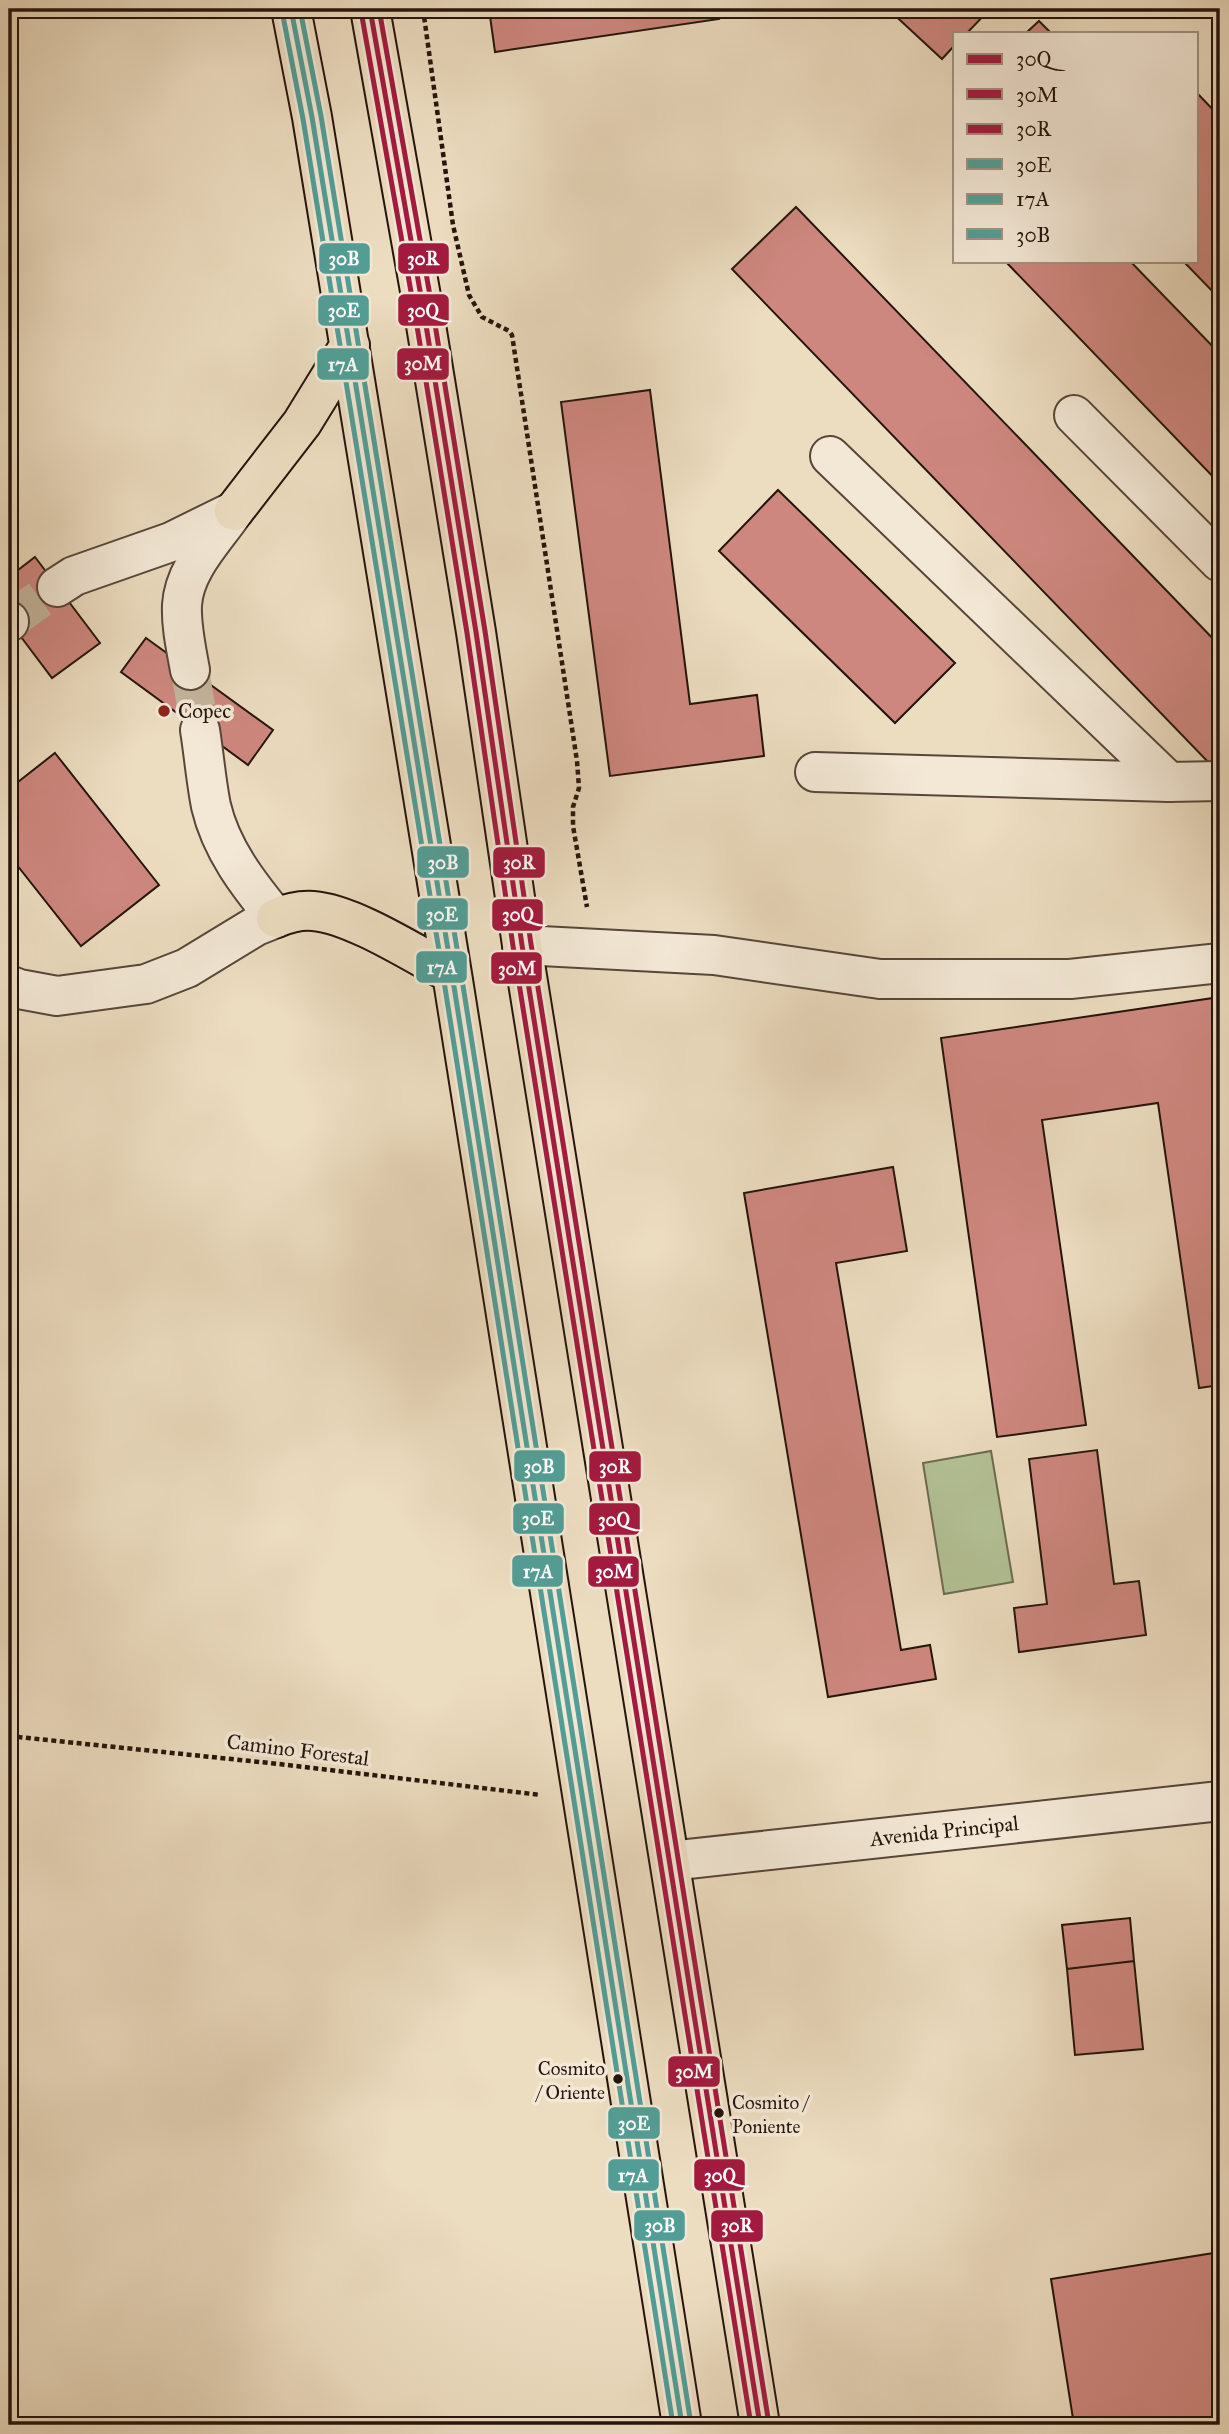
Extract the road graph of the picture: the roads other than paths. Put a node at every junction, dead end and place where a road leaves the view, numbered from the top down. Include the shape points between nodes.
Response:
1 (291, 9) edge
2 (369, 9) edge
3 (350, 345) junction
4 (1074, 415) dead end
5 (830, 456) dead end
6 (234, 511) junction
7 (1220, 562) edge
8 (57, 587) tunnel mouth
9 (190, 670) tunnel mouth
10 (200, 730) tunnel mouth
11 (815, 772) dead end
12 (1220, 781) edge
13 (1169, 782) junction
14 (276, 918) junction
15 (522, 946) junction
16 (1220, 963) edge
17 (452, 974) junction
18 (9, 985) edge
19 (1220, 1801) edge
20 (670, 1861) junction
21 (682, 2425) edge
22 (760, 2425) edge

1 - 3 highway
2 - 15 highway via 428,332
3 - 6 highway via 302,423
3 - 17 highway
4 - 7 street
5 - 13 street
6 - 8 street via 171,542 74,576
6 - 9 street via 186,583 182,621
10 - 14 street via 211,807 224,843 248,884
11 - 13 street
12 - 13 street
14 - 17 highway via 302,911 353,921
14 - 18 street via 187,968 146,984 57,996
15 - 16 street via 714,956 880,979 1070,979
15 - 20 highway
17 - 21 highway
19 - 20 street, Avenida Principal
20 - 22 highway

